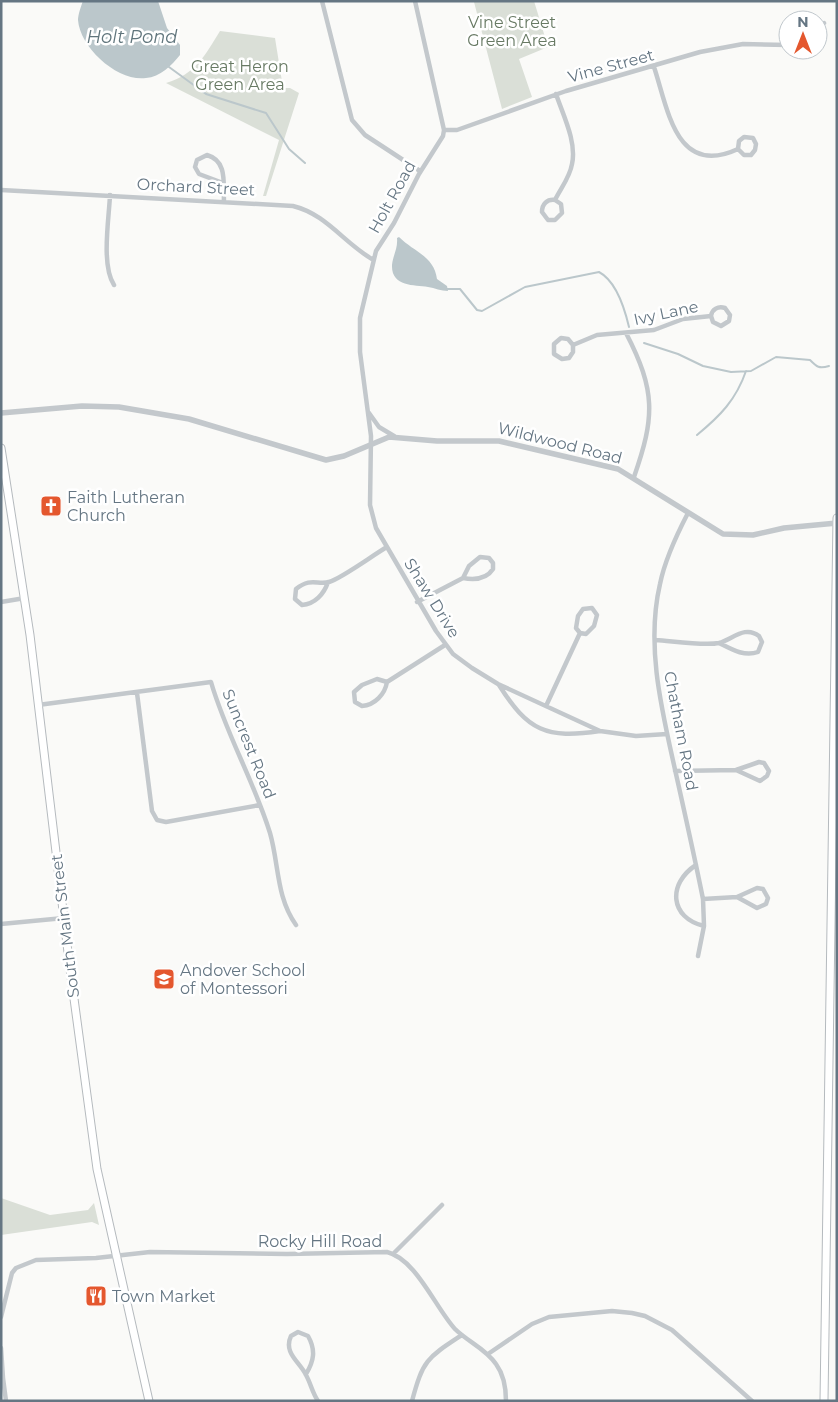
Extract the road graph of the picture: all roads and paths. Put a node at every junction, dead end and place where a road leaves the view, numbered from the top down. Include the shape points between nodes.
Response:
1 (322, 1) edge
2 (415, 1) edge
3 (778, 45) edge
4 (654, 67) junction
5 (556, 94) junction
6 (444, 130) junction
7 (738, 149) junction
8 (420, 171) junction
9 (223, 183) junction
10 (1, 190) edge
11 (110, 195) junction
12 (555, 200) junction
13 (224, 201) junction
14 (372, 259) junction
15 (114, 285) dead end
16 (711, 316) junction
17 (626, 333) junction
18 (573, 345) junction
19 (368, 410) junction
20 (1, 413) edge
21 (398, 437) junction
22 (370, 444) junction
23 (1, 448) edge
24 (2, 460) edge
25 (634, 477) junction
26 (688, 513) junction
27 (837, 518) edge
28 (837, 523) edge
29 (387, 547) junction
30 (463, 578) junction
31 (328, 582) junction
32 (25, 598) junction
33 (1, 602) edge
34 (417, 602) junction
35 (580, 633) junction
36 (656, 640) junction
37 (719, 643) junction
38 (446, 645) junction
39 (387, 682) junction
40 (498, 684) junction
41 (137, 693) junction
42 (38, 705) junction
43 (546, 706) junction
44 (600, 732) junction
45 (667, 734) junction
46 (736, 770) junction
47 (675, 771) junction
48 (260, 805) junction
49 (696, 865) junction
50 (737, 897) junction
51 (703, 899) junction
52 (64, 918) junction
53 (1, 924) edge
54 (296, 925) dead end
55 (704, 926) junction
56 (698, 956) dead end
57 (442, 1205) dead end
58 (393, 1254) junction
59 (114, 1255) junction
60 (1, 1317) edge
61 (462, 1335) junction
62 (1, 1348) edge
63 (488, 1354) junction
64 (306, 1374) junction
65 (2, 1378) edge
66 (6, 1401) edge
67 (149, 1401) edge
68 (318, 1401) edge
69 (412, 1401) edge
70 (506, 1401) edge
71 (752, 1401) edge
72 (824, 1401) edge

1 - 8 street via 352,120 365,135
2 - 6 street
3 - 4 street, Vine Street via 732,46 700,52
4 - 5 street, Vine Street
4 - 7 street via 676,132 686,147 708,156
5 - 6 street, Vine Street via 457,130
5 - 12 street via 573,153 570,171
6 - 8 street, Holt Road
7 - 7 street via 739,140 744,137 753,138 756,144 751,155 742,154
8 - 14 street, Holt Road
9 - 9 street via 222,168 213,158 207,155 197,160 195,168 199,174
9 - 13 street
10 - 11 street, Orchard Street
11 - 13 street, Orchard Street
11 - 15 street via 107,265 108,277
12 - 12 street via 561,204 562,213 558,218 548,220 542,212 543,205 548,200
13 - 14 street, Orchard Street via 303,209 324,220
14 - 19 street, Holt Road via 359,325
16 - 16 street, Ivy Lane via 713,322 721,326 730,318 722,307 716,308
16 - 17 street, Ivy Lane via 684,319 654,330
17 - 18 street, Ivy Lane via 597,335
17 - 25 street, Ivy Lane via 647,380 650,406 645,442
18 - 18 street, Ivy Lane via 569,358 562,359 554,354 554,344 558,340 565,338
19 - 21 street via 379,426
19 - 22 street, Holt Road
20 - 22 street, Wildwood Road via 82,406 119,407 189,419 326,460
21 - 22 street, Wildwood Road
21 - 25 street, Wildwood Road via 508,442 608,466
22 - 29 street, Shaw Drive via 371,513
23 - 24 main road, South Main Street
24 - 32 main road, South Main Street
25 - 26 street, Wildwood Road
26 - 28 street, Wildwood Road via 723,534 738,536
26 - 36 street, Chatham Road via 669,554 660,584
27 - 28 main road
28 - 72 main road
29 - 31 street
29 - 34 street, Shaw Drive
30 - 30 street via 469,566 480,557 489,558 493,563 493,569 487,576 476,580
30 - 34 street
31 - 31 street via 320,596 308,604 299,604 295,599 296,589 304,584
32 - 33 street
32 - 42 main road, South Main Street
34 - 38 street, Shaw Drive
35 - 35 street via 586,634 594,626 597,615 592,608 583,609 578,616 576,628
35 - 43 street
36 - 37 street
36 - 45 street, Chatham Road via 658,686
37 - 37 street via 746,632 757,634 762,642 758,652 751,654
38 - 39 street
38 - 40 street, Shaw Drive via 453,654
39 - 39 street via 377,679 362,685 354,692 355,702 362,706 372,703 385,692
40 - 43 street, Shaw Drive
40 - 44 street via 522,716 541,729 565,735
41 - 42 street, Suncrest Road
41 - 48 street, Suncrest Road via 211,682
41 - 48 street via 152,811 157,820 166,822
42 - 52 main road, South Main Street
43 - 44 street, Shaw Drive
44 - 45 street, Shaw Drive via 641,736
45 - 47 street, Chatham Road
46 - 46 street via 762,762 768,774 766,779 757,780
46 - 47 street
47 - 49 street, Chatham Road
48 - 54 street, Suncrest Road via 270,834 280,891
49 - 51 street, Chatham Road
49 - 55 street via 678,882 677,903 689,921
50 - 50 street via 757,888 764,889 768,898 764,906 757,908
50 - 51 street
51 - 55 street, Chatham Road
52 - 53 street
52 - 59 main road, South Main Street via 96,1169
55 - 56 street, Chatham Road
57 - 58 street
58 - 59 street, Rocky Hill Road via 158,1252
58 - 61 street, Rocky Hill Road via 408,1264 436,1305
59 - 60 street, Rocky Hill Road via 42,1259 24,1264 12,1273
59 - 67 main road, South Main Street
61 - 63 street, Rocky Hill Road
61 - 69 street via 431,1357 424,1366
62 - 65 street
63 - 70 street, Rocky Hill Road via 501,1371
63 - 71 street via 532,1324 549,1317 612,1311 632,1313 672,1330
64 - 64 street via 289,1348 290,1338 298,1332 308,1336 313,1348 312,1363
64 - 68 street
65 - 66 street

